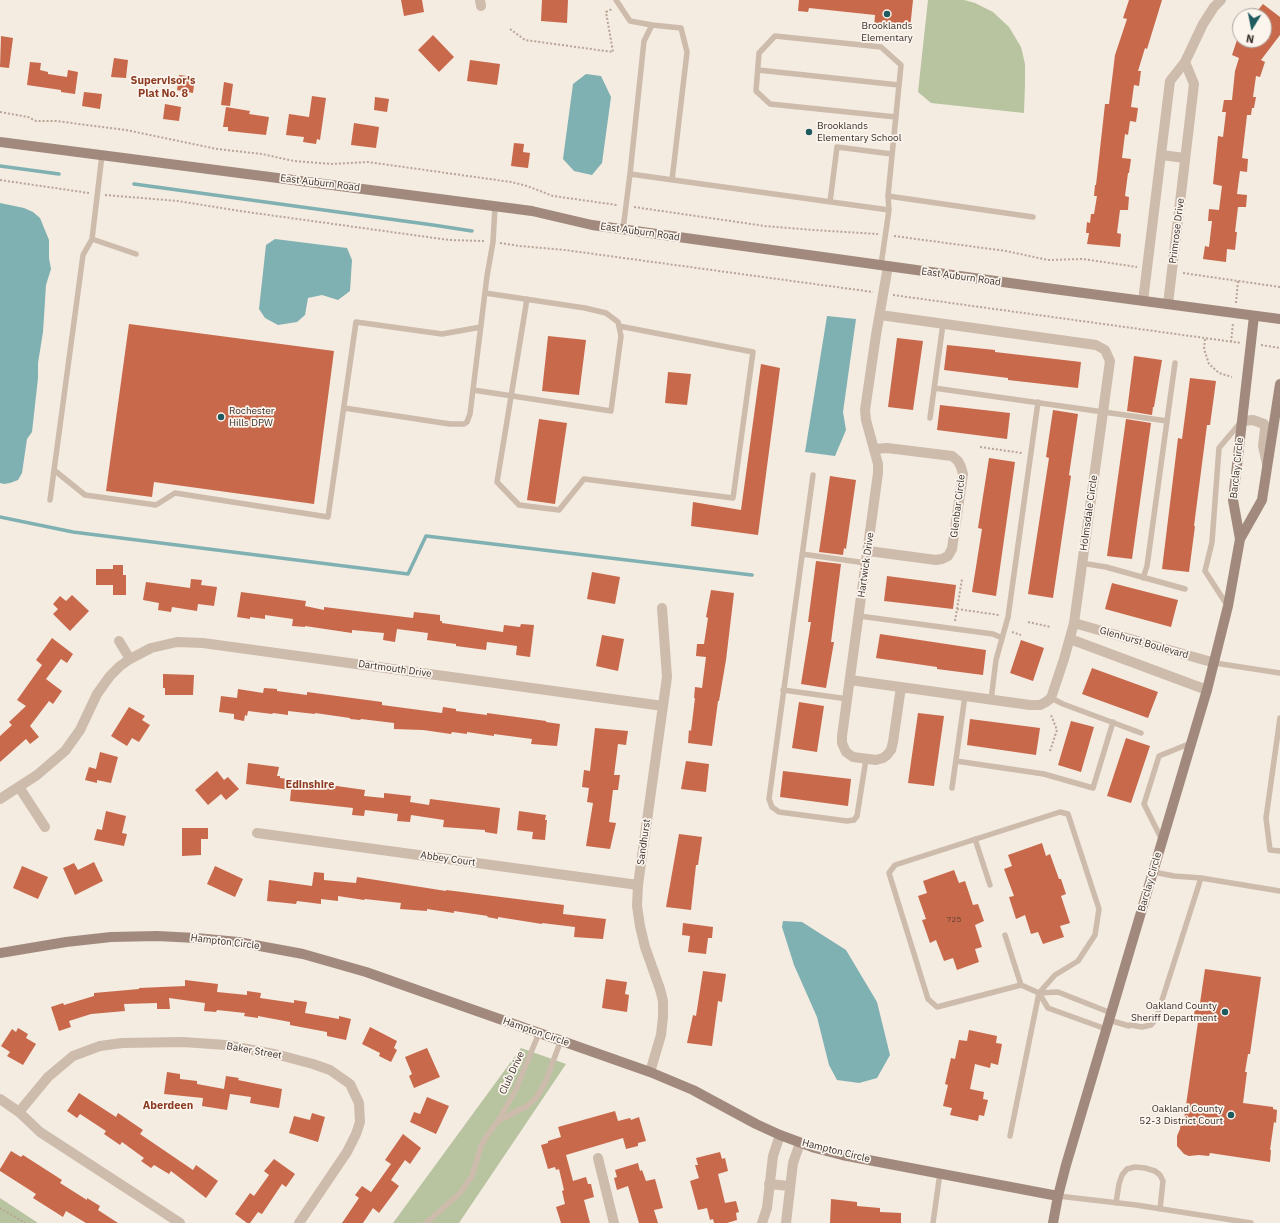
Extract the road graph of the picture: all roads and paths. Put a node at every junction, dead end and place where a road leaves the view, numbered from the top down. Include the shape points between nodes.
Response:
1 (616, 0) edge
2 (1214, 2) edge
3 (612, 9) dead end
4 (652, 25) junction
5 (510, 29) dead end
6 (1185, 62) junction
7 (758, 70) junction
8 (899, 85) junction
9 (0, 112) edge
10 (896, 117) junction
11 (0, 142) edge
12 (892, 154) junction
13 (102, 155) junction
14 (1161, 155) junction
15 (1186, 158) junction
16 (630, 174) junction
17 (0, 180) edge
18 (672, 180) junction
19 (85, 192) dead end
20 (110, 195) dead end
21 (888, 196) junction
22 (830, 202) junction
23 (615, 204) dead end
24 (495, 206) junction
25 (639, 208) dead end
26 (889, 210) junction
27 (1033, 217) dead end
28 (623, 229) junction
29 (874, 233) dead end
30 (894, 236) dead end
31 (92, 239) junction
32 (486, 242) dead end
33 (501, 243) dead end
34 (136, 254) dead end
35 (885, 266) junction
36 (1140, 267) dead end
37 (1180, 272) dead end
38 (1238, 281) junction
39 (1280, 287) edge
40 (875, 292) dead end
41 (485, 293) junction
42 (893, 295) dead end
43 (1236, 296) dead end
44 (527, 299) junction
45 (1143, 301) junction
46 (1168, 304) junction
47 (880, 315) junction
48 (1254, 316) junction
49 (1280, 319) edge
50 (943, 324) junction
51 (619, 326) junction
52 (481, 327) junction
53 (1232, 333) dead end
54 (1205, 338) junction
55 (1231, 342) junction
56 (1242, 343) dead end
57 (1260, 345) dead end
58 (1280, 348) edge
59 (1175, 363) dead end
60 (1232, 377) dead end
61 (1280, 384) edge
62 (934, 388) junction
63 (473, 390) junction
64 (511, 396) junction
65 (1038, 402) junction
66 (344, 408) junction
67 (1103, 411) junction
68 (930, 418) dead end
69 (1167, 421) junction
70 (1242, 421) junction
71 (980, 447) dead end
72 (874, 449) junction
73 (1024, 453) dead end
74 (1268, 466) junction
75 (54, 470) junction
76 (813, 474) dead end
77 (50, 500) dead end
78 (1240, 539) junction
79 (868, 551) junction
80 (802, 554) junction
81 (866, 563) junction
82 (1081, 563) junction
83 (1143, 578) junction
84 (962, 579) dead end
85 (1185, 589) dead end
86 (1228, 606) junction
87 (662, 608) dead end
88 (957, 609) junction
89 (1001, 615) dead end
90 (859, 616) junction
91 (956, 621) dead end
92 (1028, 622) dead end
93 (1074, 623) junction
94 (1051, 627) dead end
95 (1012, 632) dead end
96 (1022, 635) dead end
97 (1002, 638) junction
98 (1070, 639) junction
99 (119, 641) dead end
100 (130, 659) junction
101 (1215, 663) junction
102 (1280, 673) edge
103 (850, 680) junction
104 (901, 687) junction
105 (783, 690) junction
106 (1207, 690) junction
107 (965, 696) junction
108 (1051, 698) junction
109 (848, 699) junction
110 (991, 700) junction
111 (663, 706) junction
112 (1051, 715) dead end
113 (1280, 718) edge
114 (1113, 722) junction
115 (1141, 733) dead end
116 (1191, 743) junction
117 (1050, 751) dead end
118 (866, 759) junction
119 (956, 761) junction
120 (18, 787) junction
121 (952, 788) dead end
122 (0, 799) edge
123 (45, 827) dead end
124 (257, 833) dead end
125 (975, 839) junction
126 (1162, 841) junction
127 (1280, 851) edge
128 (1153, 872) junction
129 (1201, 878) junction
130 (638, 885) junction
131 (990, 885) dead end
132 (1280, 891) edge
133 (1005, 935) dead end
134 (0, 953) edge
135 (1021, 985) junction
136 (1039, 994) junction
137 (1109, 1021) junction
138 (539, 1033) junction
139 (561, 1040) junction
140 (650, 1072) junction
141 (0, 1099) edge
142 (19, 1112) junction
143 (499, 1120) junction
144 (780, 1135) junction
145 (1010, 1136) dead end
146 (800, 1143) junction
147 (598, 1158) dead end
148 (940, 1173) junction
149 (769, 1184) junction
150 (790, 1186) junction
151 (1058, 1196) junction
152 (1116, 1203) junction
153 (0, 1208) edge
154 (1160, 1209) junction
155 (24, 1223) edge
156 (180, 1223) edge
157 (299, 1223) edge
158 (426, 1223) edge
159 (614, 1223) edge
160 (762, 1223) edge
161 (786, 1223) edge
162 (933, 1223) edge
163 (1053, 1223) edge
164 (1251, 1223) edge

1 - 4 lane via 630,21
2 - 6 street
3 - 5 path via 606,12 613,52 525,40
4 - 16 lane via 644,41
4 - 18 lane via 681,28 687,52
6 - 14 street via 1170,81
6 - 15 street, Primrose Drive via 1194,84
7 - 8 lane
7 - 8 lane via 759,53 775,36 881,47 901,65
7 - 10 lane via 756,91 770,104
8 - 10 lane
9 - 23 path via 36,121 126,130 217,149 294,161 332,164 368,162 511,182 553,196
10 - 12 lane
11 - 13 street, East Auburn Road
12 - 21 lane
12 - 22 lane via 837,147
13 - 24 street, East Auburn Road
13 - 31 lane
14 - 15 street
14 - 45 street
15 - 46 street, Primrose Drive
16 - 18 lane
16 - 28 lane
17 - 19 path
18 - 22 lane
20 - 32 path via 178,201 449,240
21 - 26 lane
21 - 27 lane
22 - 26 lane
24 - 28 street, East Auburn Road
24 - 41 lane via 493,242
25 - 29 path via 765,226
26 - 35 lane
28 - 35 street, East Auburn Road
30 - 36 path via 1006,251 1048,260 1083,259
31 - 34 lane
31 - 75 lane via 83,255
33 - 40 path
35 - 45 street, East Auburn Road
35 - 47 street, Hartwick Drive
37 - 38 path
38 - 39 path
38 - 43 path
41 - 44 lane
41 - 52 lane
42 - 54 path
44 - 51 lane via 606,313 618,322
44 - 64 lane
45 - 46 street, East Auburn Road
46 - 48 street, East Auburn Road
47 - 50 street, Holmsdale Circle
47 - 72 street, Hartwick Drive via 865,410
48 - 49 street, East Auburn Road
48 - 70 street, Barclay Circle
50 - 62 lane
50 - 67 street, Holmsdale Circle via 1101,347 1110,362
51 - 64 lane via 621,336 611,411
51 - 64 lane via 753,352 733,498 584,479 559,510 519,505 497,482
52 - 63 lane
52 - 66 lane via 442,334 356,322
53 - 55 path
54 - 55 path
54 - 60 path via 1204,349 1209,364 1219,373
55 - 56 path
57 - 58 path
59 - 69 lane
61 - 74 street, Barclay Circle
62 - 65 lane
62 - 68 lane
63 - 64 lane
63 - 66 lane via 470,414 464,424
65 - 67 lane
65 - 97 lane via 1008,617
66 - 75 lane via 328,517 175,493 156,505 85,494
67 - 69 lane
67 - 82 street, Holmsdale Circle
69 - 83 lane via 1147,566
70 - 74 street, Barclay Circle via 1253,420 1264,424 1263,446
70 - 78 street, Barclay Circle via 1233,500
70 - 86 lane via 1219,448 1212,542 1205,571
71 - 73 path
72 - 79 street, Hartwick Drive via 878,473
72 - 79 street, Glenbar Circle via 952,456 962,466 963,474 952,549 948,556 936,560
74 - 78 street, Barclay Circle via 1262,500
75 - 77 lane
76 - 80 lane
78 - 86 street, Barclay Circle
79 - 81 street, Hartwick Drive
80 - 81 lane
80 - 105 lane
81 - 90 street, Hartwick Drive
82 - 83 lane
82 - 93 street, Holmsdale Circle
83 - 85 lane
84 - 88 path
86 - 101 street, Barclay Circle
87 - 111 street, Sandhurst via 667,664
88 - 89 path
88 - 91 path
90 - 97 lane via 993,634
90 - 103 street, Hartwick Drive
92 - 94 path
93 - 98 street, Holmsdale Circle
93 - 101 street, Glenhurst Boulevard
95 - 96 path
97 - 110 lane via 996,660
98 - 106 street, Glenhurst Boulevard
98 - 108 street, Holmsdale Circle
99 - 100 street
100 - 111 street, Dartmouth Drive via 161,645 177,642 203,643
100 - 120 street, Dartmouth Drive via 102,686 80,730 65,751
101 - 102 lane
101 - 106 street, Barclay Circle
103 - 104 street
103 - 109 street, Hartwick Drive
104 - 107 street
104 - 118 street, Hartwick Drive via 891,750 883,758
105 - 109 lane
105 - 118 lane via 769,799 772,807 778,812 854,820 857,816
106 - 116 street, Barclay Circle
107 - 110 street
107 - 119 lane
108 - 110 street via 1035,705
108 - 114 lane
109 - 118 street, Hartwick Drive via 842,743 846,752 853,757
111 - 130 street, Sandhurst
112 - 117 path via 1057,730
113 - 127 lane via 1266,818 1270,850
114 - 115 lane
114 - 119 lane via 1093,788 1044,774
116 - 126 street, Barclay Circle
116 - 126 lane via 1158,756 1150,783 1144,804
119 - 121 lane
120 - 122 street, Dartmouth Drive
120 - 123 street
124 - 130 street, Abbey Court
125 - 131 lane
125 - 135 lane via 895,865 889,874 928,999 938,1007
125 - 136 lane via 1060,812 1068,814 1099,909 1095,935 1078,961 1055,975
126 - 128 street, Barclay Circle
128 - 129 lane
128 - 137 street, Barclay Circle
129 - 132 lane
129 - 137 lane via 1156,1019 1151,1025 1142,1027
130 - 140 street, Sandhurst via 637,906 640,926 660,989 663,1009 661,1035
133 - 135 lane
134 - 138 street, Hampton Circle via 111,937 188,938 238,942 336,963
135 - 136 lane
136 - 137 lane via 1058,992
136 - 137 lane via 1048,1008
136 - 145 lane
137 - 151 street, Barclay Circle
138 - 139 street, Hampton Circle
138 - 143 lane, Club Drive via 523,1075
139 - 140 street, Hampton Circle
139 - 143 lane, Club Drive via 545,1083 536,1098 527,1106
140 - 144 street, Hampton Circle via 693,1090
141 - 142 street
142 - 156 street via 40,1132
142 - 157 street, Baker Street via 48,1077 73,1056 100,1046 122,1043 183,1042 226,1045 279,1055 330,1070 350,1084 359,1103 360,1122 347,1152
143 - 158 lane, Club Drive via 481,1146 472,1176 466,1186
144 - 146 street, Hampton Circle
144 - 149 street via 773,1156
146 - 148 street, Hampton Circle via 842,1155
146 - 150 street via 793,1163
147 - 159 street
148 - 151 street, Hampton Circle
148 - 162 lane
149 - 150 street
149 - 160 street via 767,1208
150 - 161 street
151 - 152 lane
151 - 163 street, Barclay Circle
152 - 154 lane
152 - 154 lane via 1122,1175 1127,1169 1145,1168 1155,1170 1163,1181
153 - 155 path
154 - 164 lane

